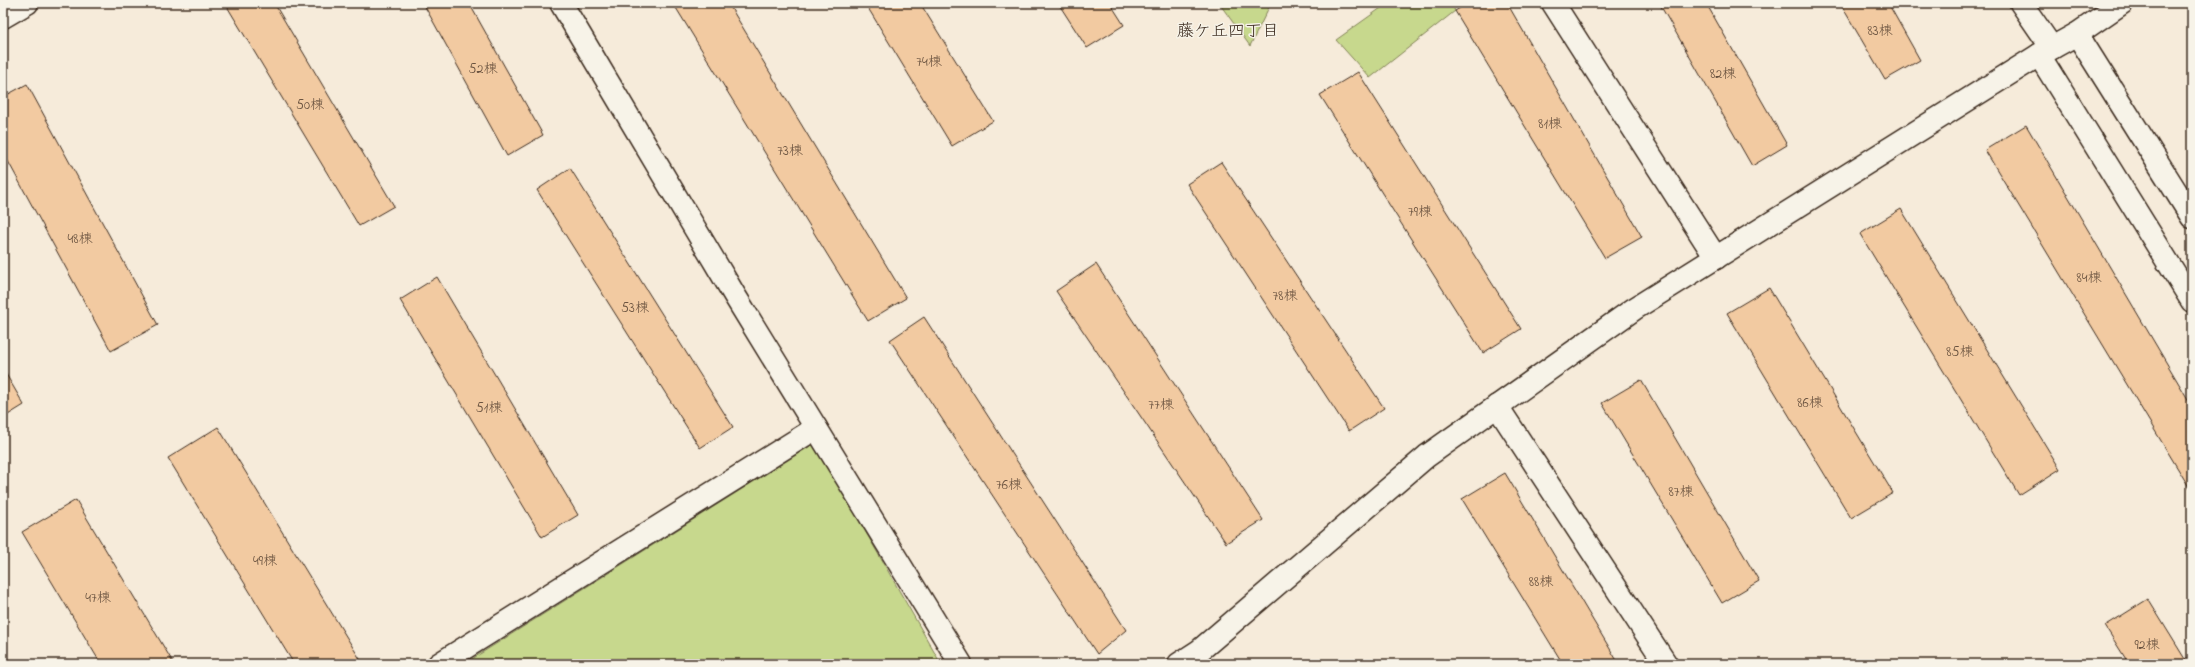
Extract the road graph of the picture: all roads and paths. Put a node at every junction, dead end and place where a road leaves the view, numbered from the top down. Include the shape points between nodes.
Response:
1 (27, 3) edge
2 (561, 3) edge
3 (1553, 3) edge
4 (2020, 3) edge
5 (2122, 3) edge
6 (3, 17) edge
7 (2077, 34) junction
8 (2046, 52) junction
9 (2192, 217) edge
10 (1716, 258) junction
11 (2192, 301) edge
12 (1497, 406) junction
13 (816, 428) junction
14 (438, 664) edge
15 (961, 664) edge
16 (1180, 664) edge
17 (1666, 664) edge

1 - 6 street
2 - 13 street
3 - 10 street
4 - 8 street
5 - 7 street
7 - 8 street
7 - 9 street
8 - 10 street
8 - 11 street
10 - 12 street via 1634,309
12 - 16 street via 1427,456 1199,651
12 - 17 street
13 - 14 street
13 - 15 street

